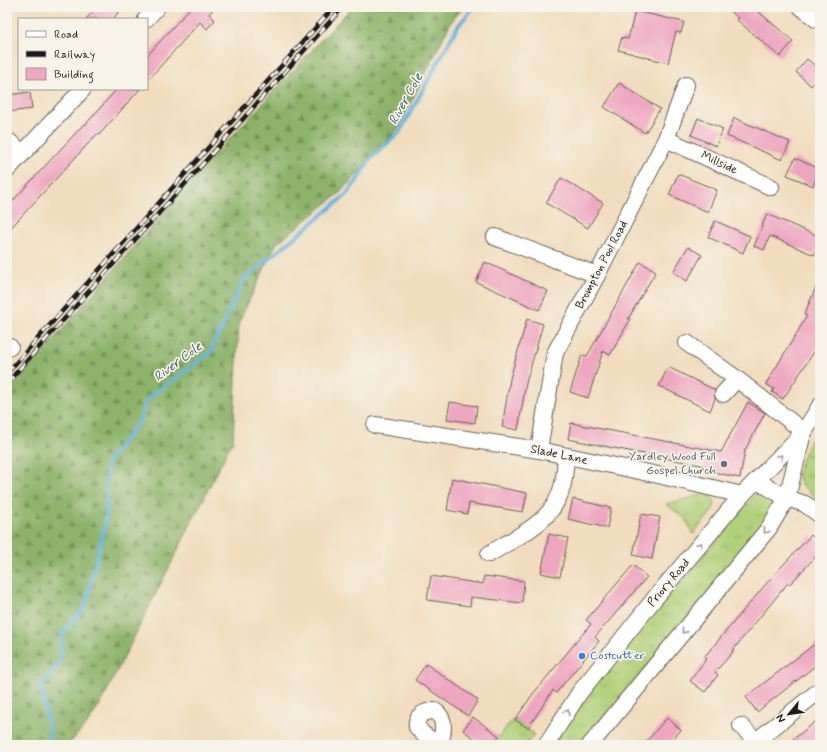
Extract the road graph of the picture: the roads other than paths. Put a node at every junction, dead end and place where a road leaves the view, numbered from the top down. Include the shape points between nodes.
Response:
1 (157, 7) edge
2 (801, 7) edge
3 (147, 18) edge
4 (816, 19) dead end
5 (686, 85) dead end
6 (82, 90) edge
7 (666, 138) junction
8 (7, 140) edge
9 (24, 153) junction
10 (7, 170) edge
11 (771, 187) dead end
12 (495, 237) dead end
13 (597, 275) junction
14 (687, 343) dead end
15 (737, 379) junction
16 (723, 394) dead end
17 (820, 406) edge
18 (375, 425) dead end
19 (804, 432) junction
20 (538, 450) junction
21 (566, 456) junction
22 (757, 481) junction
23 (742, 495) junction
24 (787, 498) junction
25 (820, 515) edge
26 (489, 554) dead end
27 (820, 690) edge
28 (741, 726) dead end
29 (754, 743) edge
30 (546, 745) edge
31 (590, 745) edge

1 - 3 street
2 - 4 street
5 - 7 street, Brompton Pool Road
6 - 9 street
7 - 11 street, Millside
7 - 13 street, Brompton Pool Road
8 - 9 street
9 - 10 street
12 - 13 street
13 - 20 street, Brompton Pool Road via 555,353
14 - 15 street
15 - 16 street
15 - 19 street
17 - 19 street, Priory Road
18 - 20 street, Slade Lane
22 -> 19 street, Priory Road
19 - 24 street, Priory Road
20 - 21 street, Slade Lane
21 - 23 street, Slade Lane
21 - 26 street via 562,488 554,505 538,524
22 - 23 street, Priory Road
22 - 24 street
30 -> 23 street, Priory Road via 580,692
24 - 25 street via 805,504
24 -> 31 street, Priory Road via 769,528
27 - 29 street
28 - 29 street

